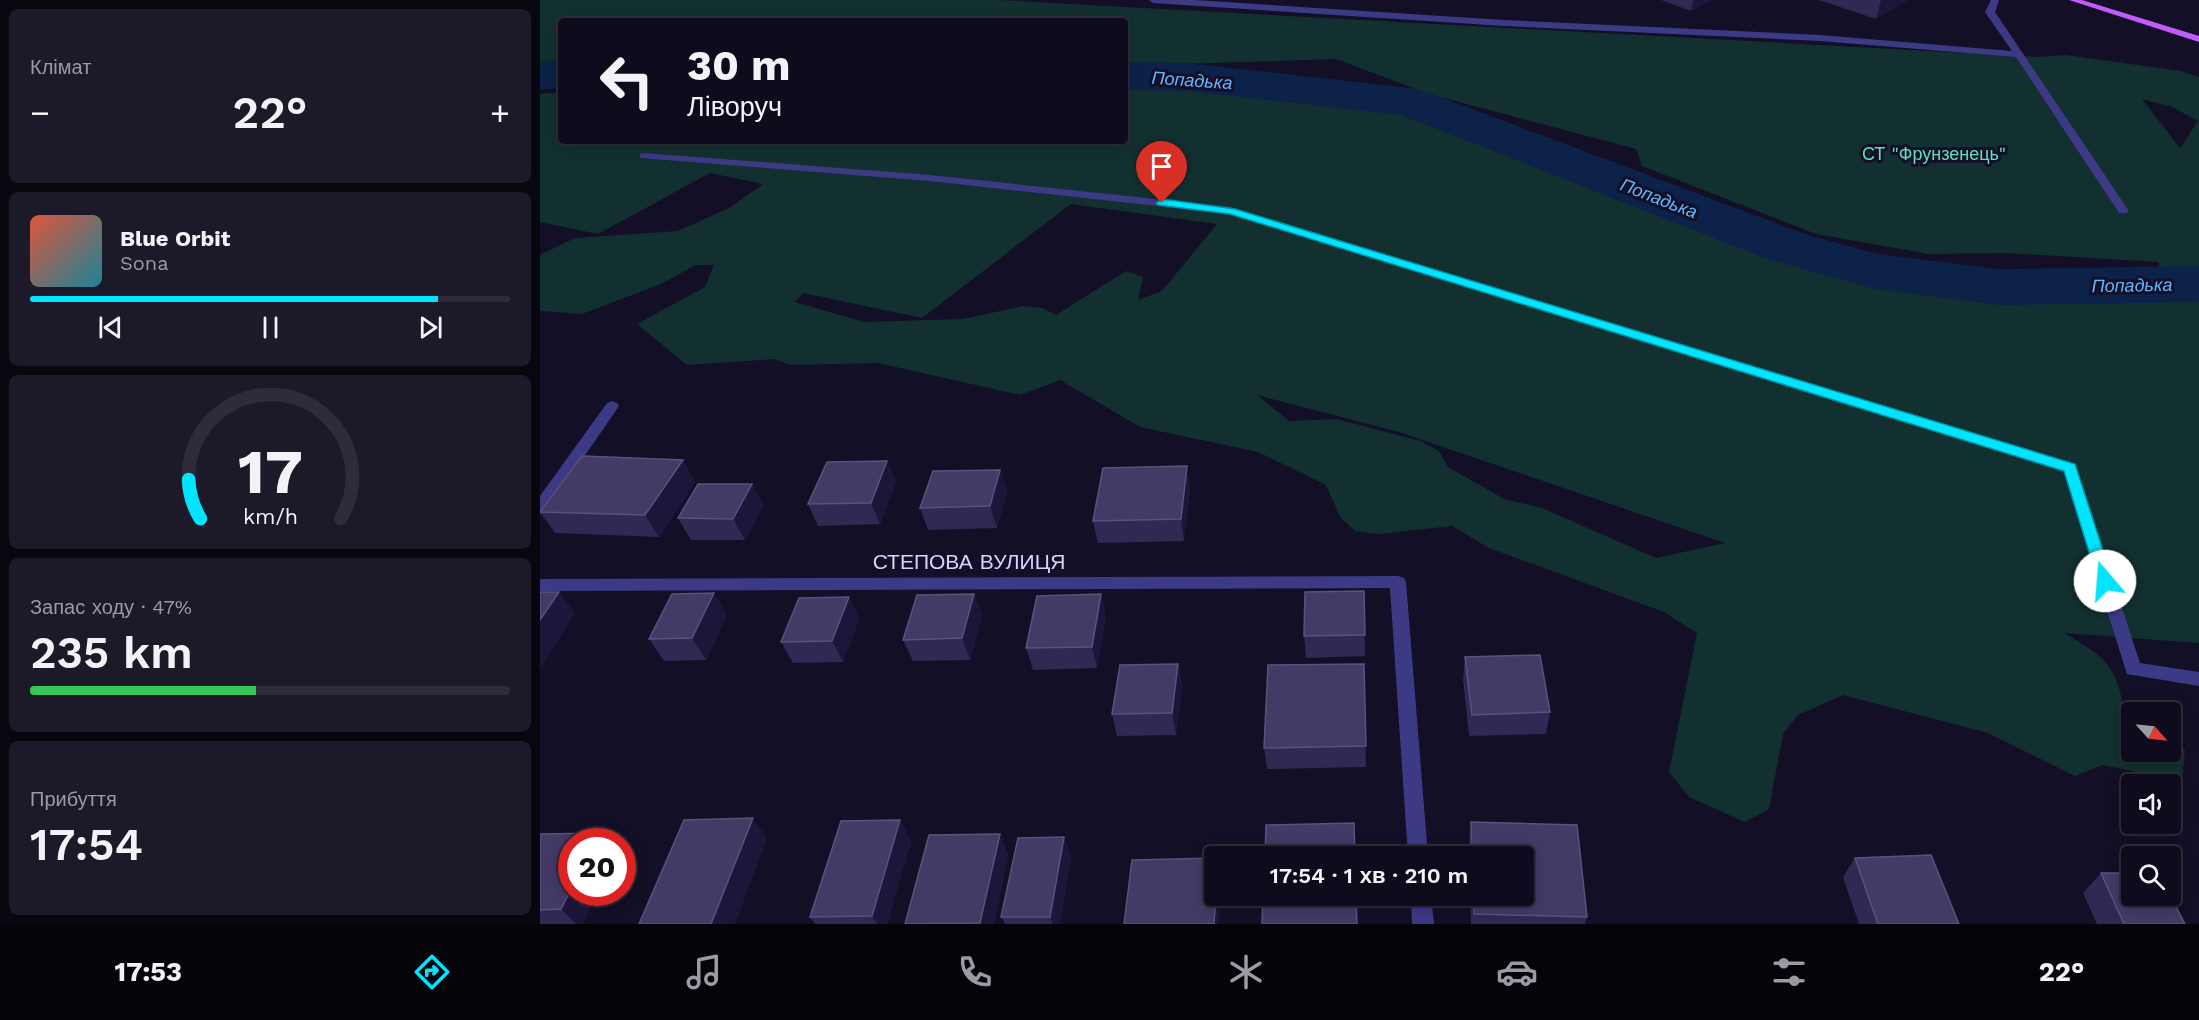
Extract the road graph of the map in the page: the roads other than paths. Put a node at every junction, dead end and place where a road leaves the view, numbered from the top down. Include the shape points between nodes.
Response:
1 (1153, 0) edge
2 (1197, 0) edge
3 (1995, 0) edge
4 (2073, 0) edge
5 (1210, 3) junction
6 (2199, 39) edge
7 (2019, 54) junction
8 (644, 156) dead end
9 (2123, 211) dead end
10 (612, 406) dead end
11 (540, 508) edge
12 (540, 585) edge
13 (2199, 679) edge
14 (1417, 846) edge
15 (1422, 906) edge
16 (1423, 924) edge

1 - 5 street
2 - 5 street
3 - 7 street via 1990,12
4 - 6 main road
5 - 7 street
7 - 9 street
8 - 13 street via 930,178 1231,211 2070,468 2133,669
10 - 11 street
12 - 14 street, СТЕПОВА ВУЛИЦЯ via 1398,582
15 - 16 street

